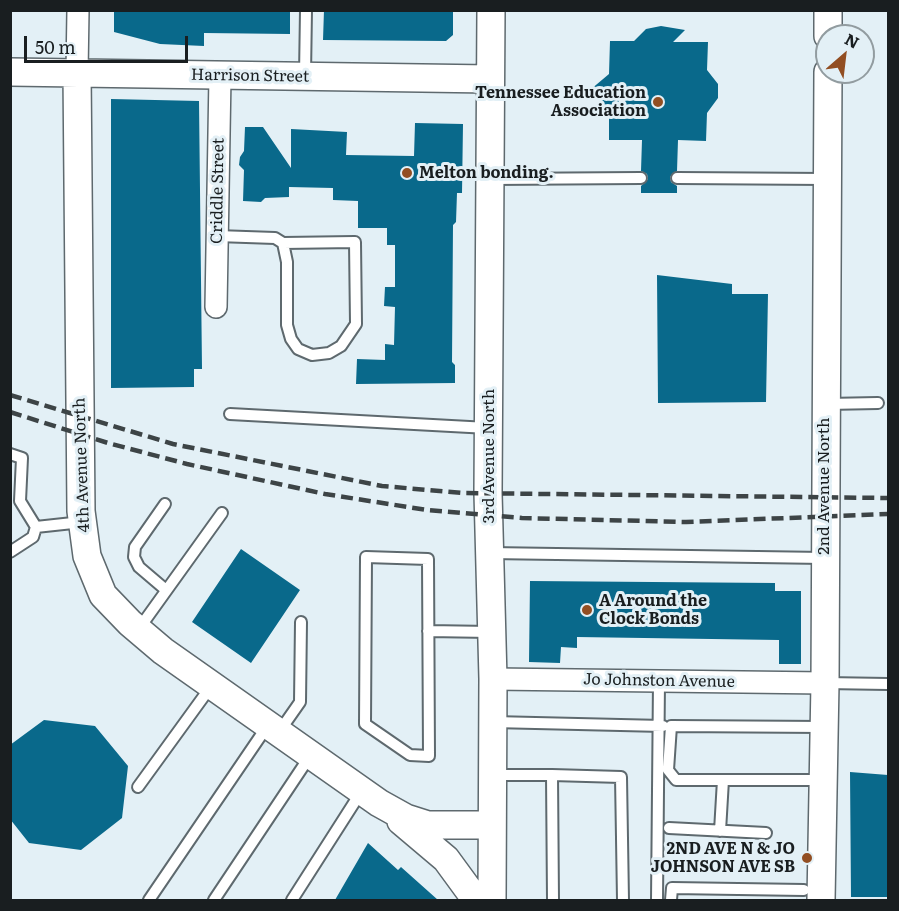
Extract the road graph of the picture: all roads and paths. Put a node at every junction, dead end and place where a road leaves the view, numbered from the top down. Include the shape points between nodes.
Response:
1 (78, 10) edge
2 (306, 10) edge
3 (491, 10) edge
4 (10, 72) edge
5 (77, 72) junction
6 (220, 76) junction
7 (305, 78) junction
8 (490, 79) junction
9 (828, 84) edge
10 (641, 178) dead end
11 (677, 178) dead end
12 (490, 179) junction
13 (828, 179) junction
14 (217, 236) junction
15 (283, 243) junction
16 (216, 307) dead end
17 (878, 403) dead end
18 (825, 404) junction
19 (230, 414) dead end
20 (489, 428) junction
21 (10, 454) edge
22 (15, 500) edge
23 (165, 504) dead end
24 (222, 513) dead end
25 (82, 522) junction
26 (36, 527) junction
27 (10, 552) edge
28 (490, 553) junction
29 (824, 558) junction
30 (166, 590) junction
31 (301, 622) dead end
32 (138, 630) junction
33 (428, 631) junction
34 (492, 632) junction
35 (493, 679) junction
36 (659, 681) junction
37 (825, 682) junction
38 (888, 684) edge
39 (212, 685) junction
40 (493, 722) junction
41 (658, 726) junction
42 (671, 726) junction
43 (824, 727) junction
44 (274, 728) junction
45 (311, 755) junction
46 (492, 775) junction
47 (552, 775) junction
48 (723, 780) junction
49 (823, 780) junction
50 (138, 787) dead end
51 (370, 797) junction
52 (492, 825) junction
53 (669, 828) dead end
54 (720, 831) junction
55 (766, 833) dead end
56 (790, 895) edge
57 (813, 895) edge
58 (149, 900) edge
59 (214, 900) edge
60 (292, 900) edge
61 (476, 900) edge
62 (492, 900) edge
63 (553, 900) edge
64 (623, 900) edge
65 (657, 900) edge
66 (671, 900) edge

1 - 5 street, 4th Avenue North
2 - 7 lane
3 - 8 street, 3rd Avenue North
4 - 5 street, Harrison Street
5 - 6 street, Harrison Street
5 - 25 street, 4th Avenue North
6 - 7 street, Harrison Street
6 - 14 street, Criddle Street
7 - 8 street, Harrison Street
8 - 12 street, 3rd Avenue North
9 - 13 street, 2nd Avenue North
10 - 12 lane
11 - 13 lane
12 - 20 street, 3rd Avenue North
13 - 18 street, 2nd Avenue North
14 - 15 lane via 275,238
14 - 16 street, Criddle Street
15 - 15 lane via 291,339 298,349 312,354 329,353 341,346 356,324 355,242
17 - 18 lane
18 - 29 street, 2nd Avenue North
19 - 20 lane
20 - 28 street, 3rd Avenue North
21 - 22 lane via 22,458
22 - 26 lane
23 - 30 lane via 135,547 135,557 139,567
24 - 30 lane
25 - 26 lane
25 - 32 street, 4th Avenue North via 87,556 103,594
26 - 27 lane via 33,537
28 - 29 lane
28 - 34 street, 3rd Avenue North
29 - 37 street, 2nd Avenue North
30 - 32 lane
31 - 44 lane via 300,702
32 - 39 street, 4th Avenue North
33 - 33 lane via 429,756 410,756 365,724 366,557 428,560
33 - 34 lane
34 - 35 street, 3rd Avenue North
35 - 36 street, Jo Johnston Avenue
35 - 40 street, 3rd Avenue North
36 - 37 street, Jo Johnston Avenue
36 - 41 lane
37 - 38 lane
37 - 43 street, 2nd Avenue North
39 - 44 street, 4th Avenue North
39 - 50 lane
40 - 41 lane
40 - 46 street, 3rd Avenue North
41 - 42 lane
41 - 65 lane
42 - 43 lane
42 - 48 lane via 668,770 676,780
43 - 49 street, 2nd Avenue North
44 - 45 street, 4th Avenue North
44 - 58 lane
45 - 51 street, 4th Avenue North
45 - 59 lane
46 - 47 lane
46 - 52 street, 3rd Avenue North
47 - 63 lane
47 - 64 lane via 621,777
48 - 49 lane
48 - 54 lane
49 - 57 street, 2nd Avenue North
51 - 52 street, 4th Avenue North via 405,818 428,825
51 - 60 lane
51 - 61 street via 446,859
52 - 62 street, 3rd Avenue North
53 - 54 lane
54 - 55 lane
56 - 57 lane
56 - 66 lane via 672,888

